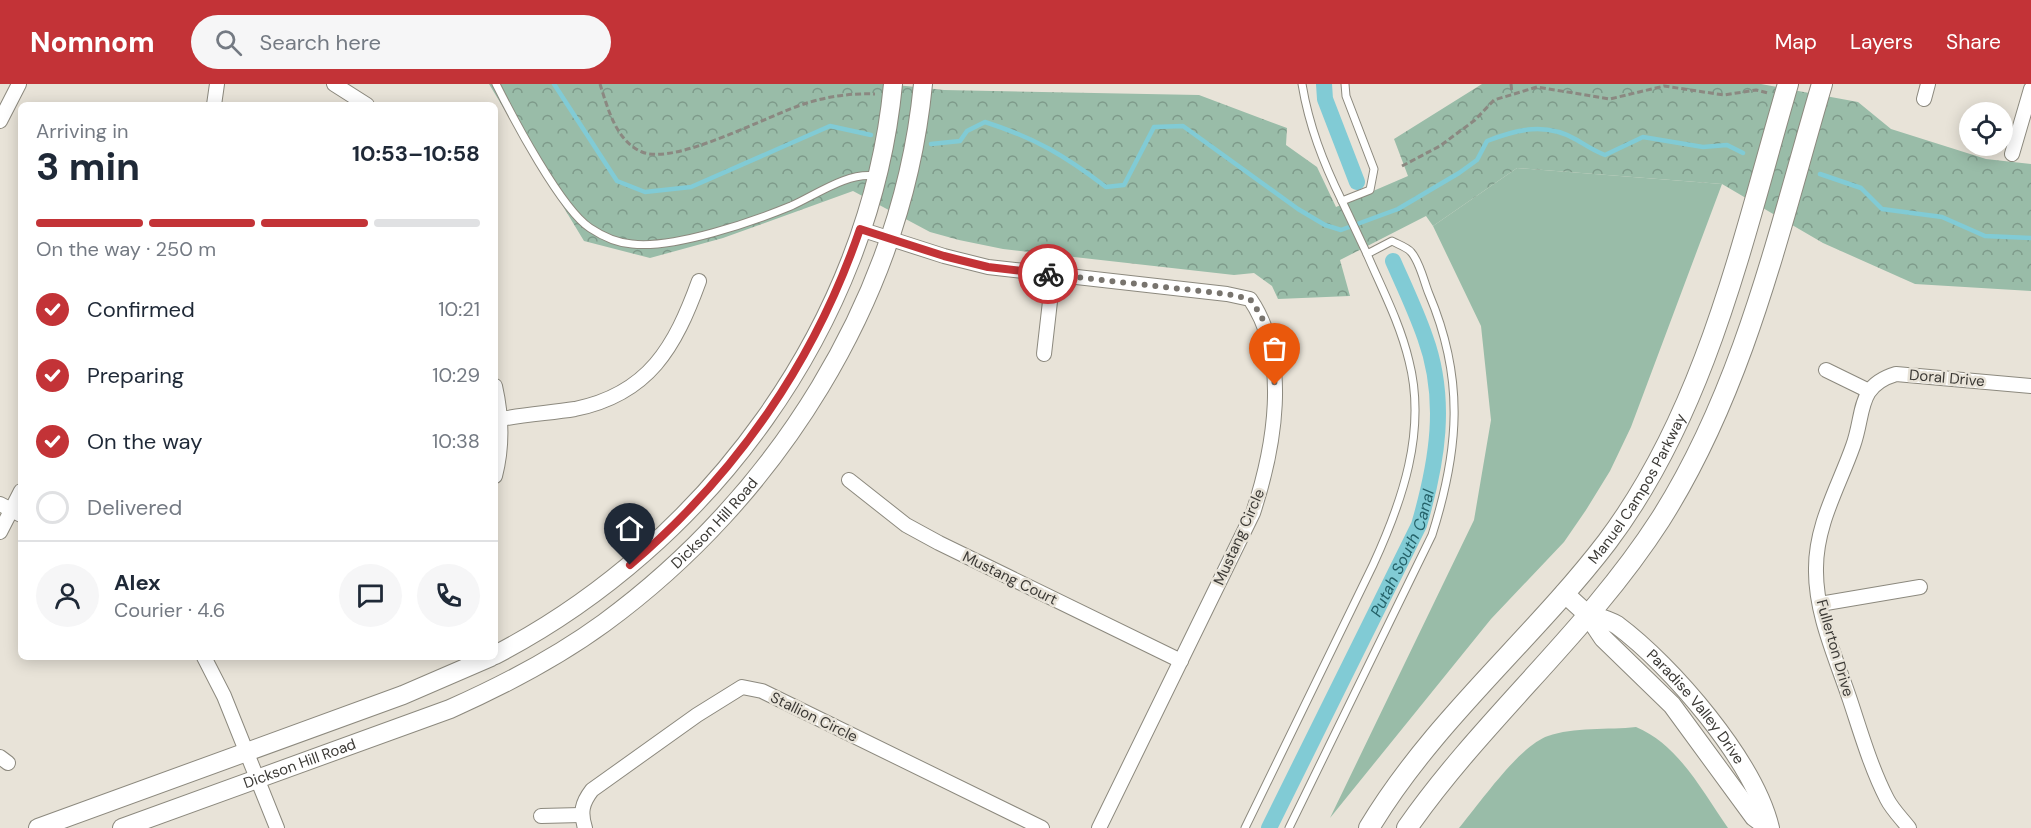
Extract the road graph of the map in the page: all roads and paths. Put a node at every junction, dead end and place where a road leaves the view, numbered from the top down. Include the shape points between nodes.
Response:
1 (19, 84) edge
2 (217, 84) edge
3 (334, 84) edge
4 (496, 84) edge
5 (600, 84) edge
6 (923, 84) edge
7 (1302, 84) edge
8 (1345, 84) edge
9 (1511, 84) edge
10 (1822, 84) edge
11 (1928, 84) edge
12 (2031, 88) edge
13 (893, 90) edge
14 (1786, 91) edge
15 (1512, 93) junction
16 (1924, 99) dead end
17 (214, 102) edge
18 (362, 102) edge
19 (0, 121) edge
20 (2013, 151) edge
21 (1402, 166) dead end
22 (877, 176) junction
23 (1344, 204) junction
24 (860, 229) junction
25 (888, 238) junction
26 (1367, 254) junction
27 (1053, 275) junction
28 (699, 281) dead end
29 (1044, 354) dead end
30 (1826, 370) dead end
31 (2031, 386) edge
32 (1869, 391) junction
33 (498, 400) edge
34 (502, 419) junction
35 (498, 461) edge
36 (849, 480) dead end
37 (11, 509) edge
38 (0, 532) edge
39 (1920, 587) dead end
40 (1564, 593) junction
41 (1820, 604) junction
42 (1587, 614) junction
43 (498, 653) edge
44 (205, 660) edge
45 (484, 660) edge
46 (1181, 662) junction
47 (246, 753) junction
48 (257, 780) junction
49 (541, 816) dead end
50 (583, 821) edge
51 (38, 828) edge
52 (122, 828) edge
53 (277, 828) edge
54 (1042, 828) edge
55 (1099, 828) edge
56 (1245, 828) edge
57 (1289, 828) edge
58 (1369, 828) edge
59 (1407, 828) edge
60 (1769, 828) edge
61 (1909, 828) edge

1 - 19 street
2 - 17 street
3 - 18 street
4 - 22 lane via 544,170 576,214 588,227 631,244 651,245 717,231 789,207 861,174
5 - 13 path via 620,133 640,152 654,156 728,134 809,102
6 - 25 street, Dickson Hill Road via 905,181
7 - 23 lane via 1307,117 1322,160
8 - 23 lane via 1374,169 1370,190
9 - 15 path
10 - 42 main road via 1746,341 1717,413 1659,520
11 - 16 street
12 - 20 street
13 - 22 street, Dickson Hill Road
14 - 15 path via 1724,95 1664,86 1610,99 1547,86
14 - 40 main road, Manuel Campos Parkway via 1715,330 1680,419 1634,503
15 - 21 path via 1494,100 1440,146
22 - 24 street, Dickson Hill Road
23 - 26 lane
24 - 25 street, Mustang Circle
24 - 43 street, Dickson Hill Road via 836,291 797,369 717,480 657,542 616,577 554,622
25 - 27 street, Mustang Circle via 988,267
25 - 48 street, Dickson Hill Road via 843,344 796,423 738,501 679,561 603,624 529,670 450,709
26 - 56 lane via 1396,319 1410,363 1415,419 1408,473 1374,565
26 - 57 lane via 1392,241 1411,252 1439,317 1452,373 1454,442 1447,487 1432,535
27 - 29 street
27 - 46 street, Mustang Circle via 1227,294 1250,299 1262,317 1275,385 1274,428 1266,473 1253,513
28 - 34 street via 683,326 668,351 645,376 599,402
30 - 32 street
31 - 32 street, Doral Drive via 1896,374 1879,379
32 - 41 street, Fullerton Drive via 1819,538 1816,568
33 - 34 street
34 - 35 street
36 - 46 street, Mustang Court via 906,525
37 - 38 street
39 - 41 street
40 - 42 street, Paradise Valley Drive
40 - 58 main road, Manuel Campos Parkway via 1409,770
41 - 61 street, Fullerton Drive via 1873,768 1888,801
42 - 59 main road via 1440,783
42 - 60 street, Paradise Valley Drive via 1615,624 1688,691 1726,741 1765,810
44 - 47 street
45 - 47 street, Dickson Hill Road via 403,695
46 - 55 street, Mustang Circle
47 - 48 street
47 - 51 street, Dickson Hill Road
48 - 52 street, Dickson Hill Road
48 - 53 street
49 - 50 street, Stallion Circle
50 - 54 street, Stallion Circle via 584,800 592,790 742,687 762,691

